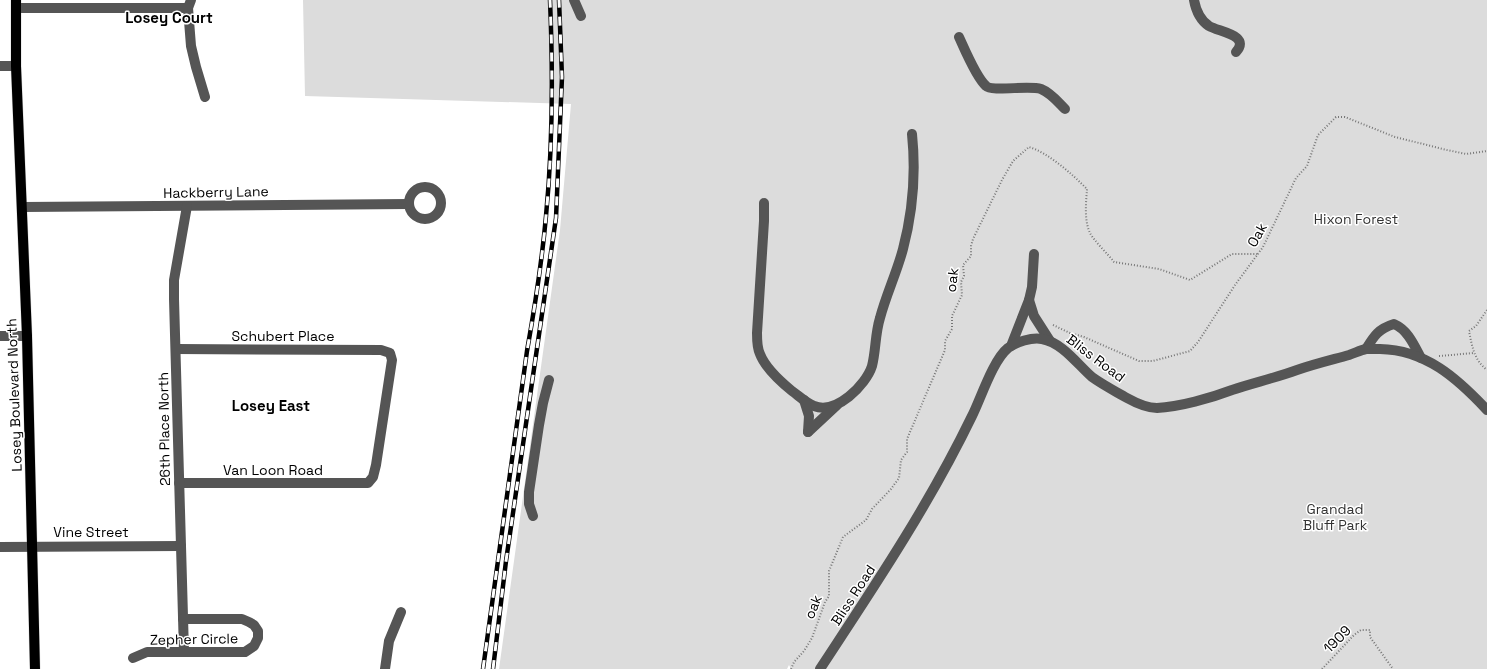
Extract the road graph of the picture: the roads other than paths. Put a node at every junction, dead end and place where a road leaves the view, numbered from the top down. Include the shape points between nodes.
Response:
1 (574, 0) edge
2 (1194, 0) edge
3 (16, 4) edge
4 (189, 4) edge
5 (581, 16) dead end
6 (959, 37) dead end
7 (1236, 52) dead end
8 (0, 66) edge
9 (16, 66) junction
10 (206, 97) dead end
11 (1065, 109) dead end
12 (912, 134) dead end
13 (764, 203) dead end
14 (409, 204) dead end
15 (187, 206) junction
16 (23, 207) junction
17 (1034, 254) dead end
18 (1029, 300) junction
19 (0, 336) edge
20 (27, 336) junction
21 (1050, 341) junction
22 (1011, 346) junction
23 (176, 349) junction
24 (1366, 349) junction
25 (1422, 358) junction
26 (549, 380) dead end
27 (804, 400) junction
28 (838, 403) junction
29 (1487, 410) edge
30 (179, 483) junction
31 (368, 483) joint
32 (533, 516) dead end
33 (181, 546) junction
34 (0, 547) edge
35 (32, 547) junction
36 (402, 612) dead end
37 (183, 619) junction
38 (184, 652) junction
39 (133, 658) dead end
40 (35, 669) edge
41 (385, 669) edge
42 (820, 669) edge

1 - 5 street
2 - 7 street via 1203,20 1237,38 1240,43
3 - 4 street
3 - 9 main road, Losey Boulevard North
4 - 10 street via 191,46
6 - 11 street via 988,88 1041,89 1052,95
8 - 9 street
9 - 16 main road, Losey Boulevard North
12 - 28 street via 915,158 911,217 903,250 879,320 871,368 864,383
13 - 27 street via 757,346 760,355 782,383
14 - 15 street, Hackberry Lane
15 - 16 street, Hackberry Lane
15 - 23 street, 26th Place North via 174,280
16 - 20 main road, Losey Boulevard North
17 - 18 street
18 - 21 street via 1034,316
18 - 22 street
19 - 20 street
20 - 35 main road, Losey Boulevard North
21 - 22 street, Bliss Road via 1030,339
21 - 24 street, Bliss Road via 1107,388 1138,404 1155,408 1217,396
22 - 42 street, Bliss Road via 997,362 966,428 888,567
23 - 30 street, 26th Place North
23 - 31 street, Schubert Place via 381,350 390,353 392,360 376,465 373,477
24 - 25 street, Bliss Road via 1405,352
24 - 25 street via 1376,333 1394,324 1410,338
25 - 29 street, Bliss Road via 1453,377
26 - 32 street via 529,492
27 - 28 street via 816,407
27 - 28 street via 809,416 808,432
30 - 31 street, Van Loon Road
30 - 33 street, 26th Place North
33 - 35 street, Vine Street
33 - 37 street, 26th Place North
34 - 35 street, Vine Street
35 - 40 main road, Losey Boulevard North
36 - 41 street via 389,641
37 - 38 street, 26th Place North
37 - 38 street, Zepher Circle via 242,619 254,625 258,631 256,643 245,652
38 - 39 street, Zepher Circle via 147,652

